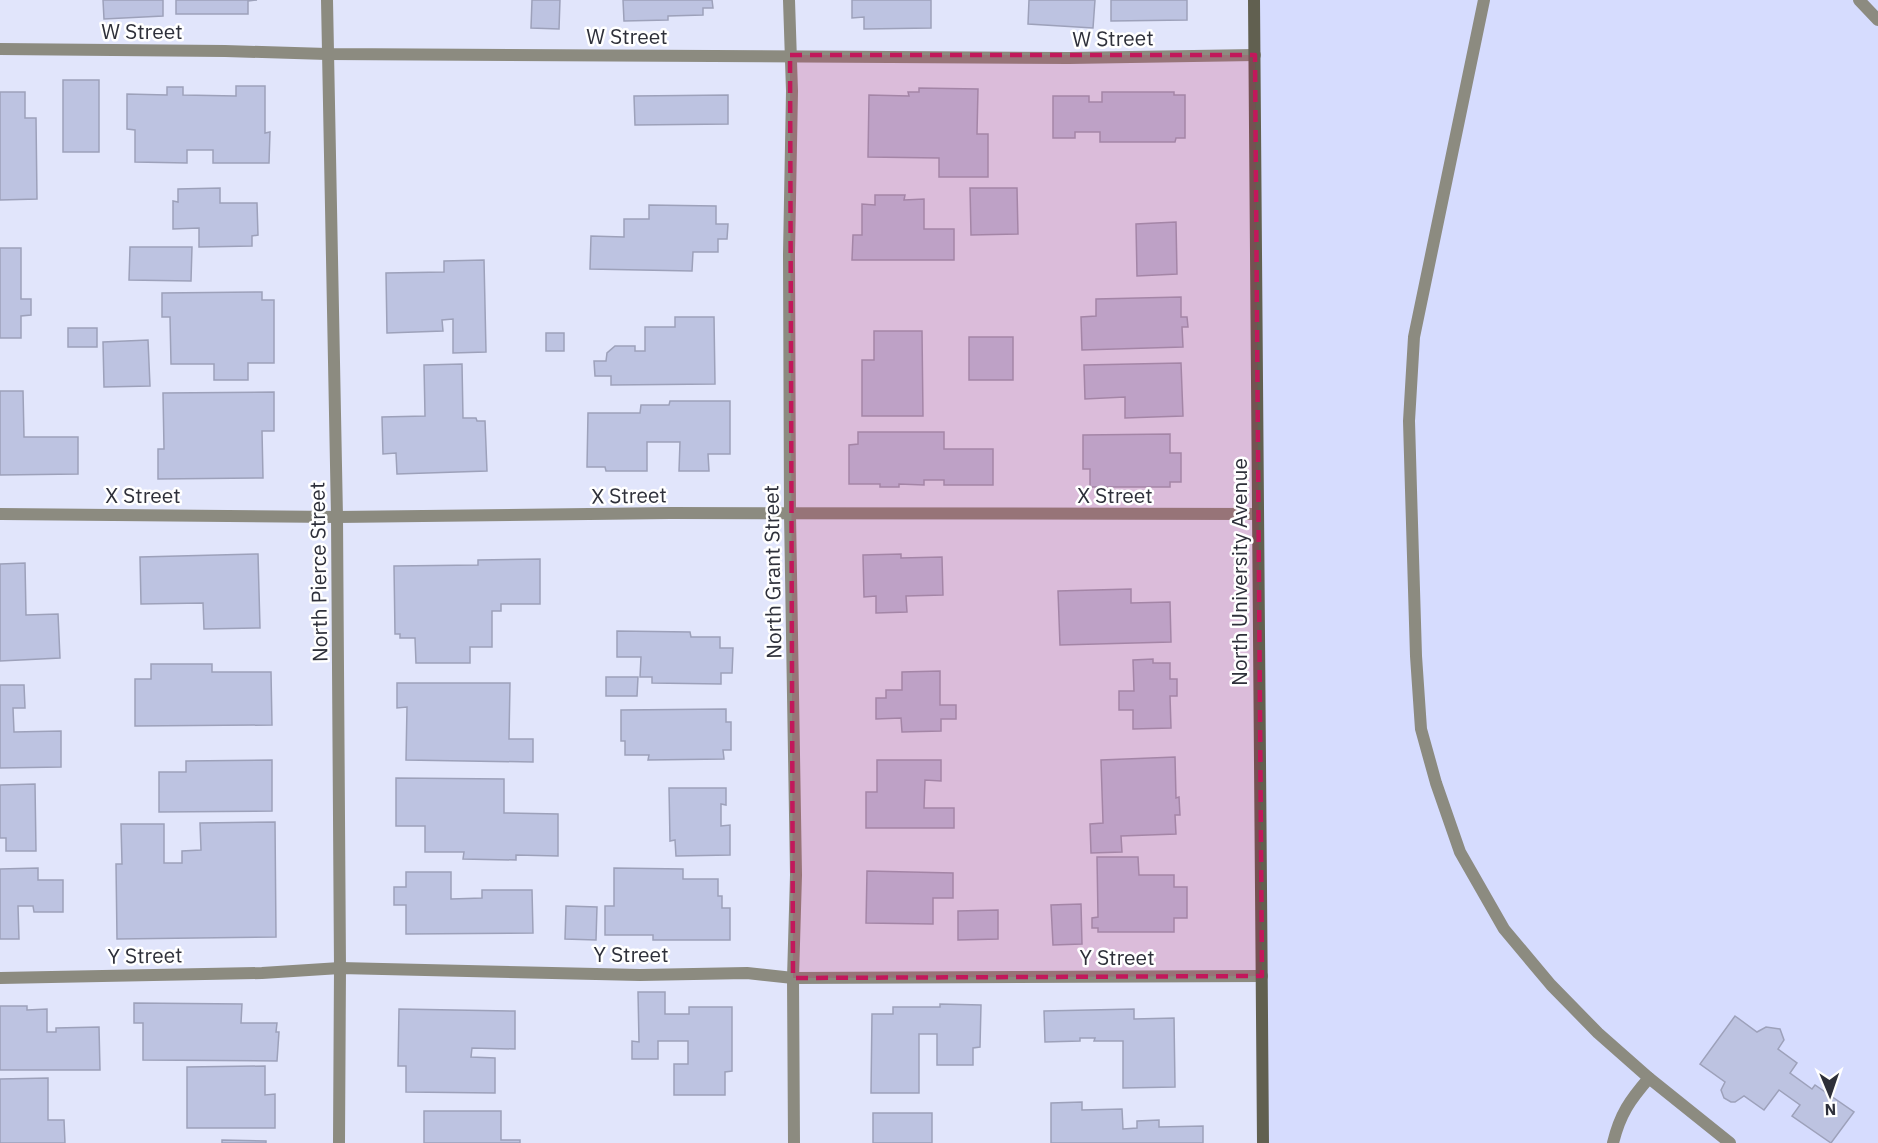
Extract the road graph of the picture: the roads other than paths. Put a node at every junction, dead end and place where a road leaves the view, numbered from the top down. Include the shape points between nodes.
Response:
1 (327, 0) edge
2 (789, 0) edge
3 (1254, 0) edge
4 (1484, 0) edge
5 (1859, 0) edge
6 (1878, 20) edge
7 (0, 50) edge
8 (327, 54) junction
9 (1255, 55) junction
10 (790, 56) junction
11 (0, 514) edge
12 (790, 514) junction
13 (1258, 514) junction
14 (337, 517) junction
15 (340, 968) junction
16 (1262, 976) junction
17 (0, 978) edge
18 (793, 978) junction
19 (1649, 1078) junction
20 (339, 1143) edge
21 (794, 1143) edge
22 (1263, 1143) edge
23 (1613, 1143) edge
24 (1730, 1143) edge

1 - 8 street, North Pierce Street
2 - 10 street, North Grant Street
3 - 9 street, North University Avenue
4 - 19 street via 1414,337 1409,421 1421,729 1460,852 1504,929 1598,1034
5 - 6 street
7 - 8 street, W Street
8 - 10 street, W Street
8 - 14 street, North Pierce Street
9 - 10 street, W Street
9 - 13 street, North University Avenue
10 - 12 street, North Grant Street
11 - 14 street, X Street
12 - 13 street, X Street
12 - 14 street, X Street
12 - 18 street, North Grant Street via 796,875
13 - 16 street, North University Avenue
14 - 15 street, North Pierce Street
15 - 17 street, Y Street
15 - 18 street, Y Street via 747,973
15 - 20 street, North Pierce Street
16 - 18 street, Y Street
16 - 22 street, North University Avenue
18 - 21 street, North Grant Street
19 - 23 street via 1621,1115
19 - 24 street

